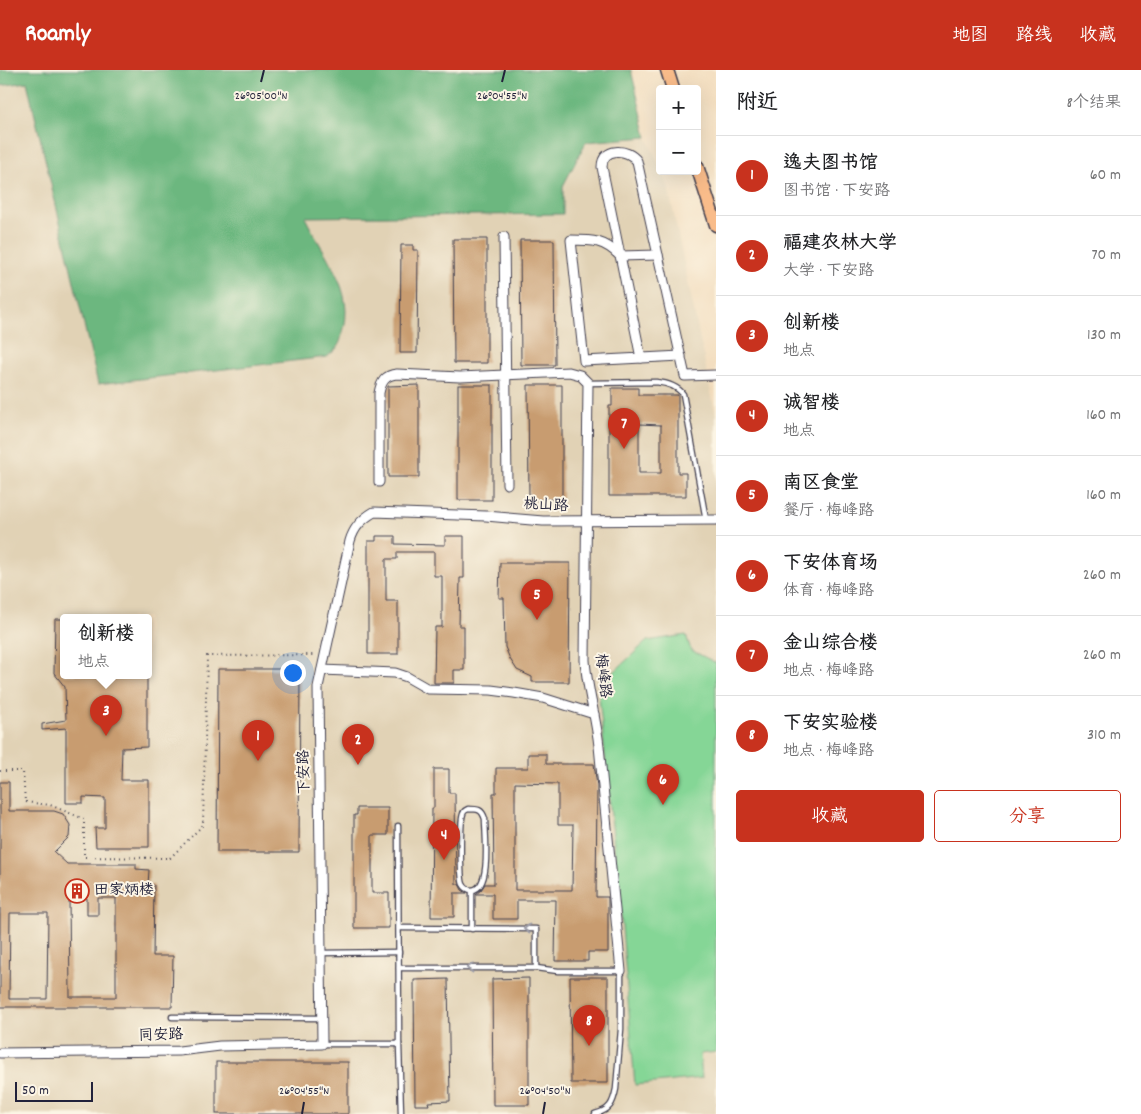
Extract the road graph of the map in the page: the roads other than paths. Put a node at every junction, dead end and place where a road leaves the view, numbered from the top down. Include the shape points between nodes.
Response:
1 (667, 70) edge
2 (672, 85) edge
3 (700, 175) edge
4 (716, 226) edge
5 (504, 237) dead end
6 (658, 255) junction
7 (620, 256) junction
8 (681, 356) junction
9 (641, 358) junction
10 (506, 375) junction
11 (716, 375) edge
12 (588, 383) junction
13 (378, 482) dead end
14 (507, 484) dead end
15 (374, 512) joint
16 (706, 520) junction
17 (716, 520) edge
18 (587, 522) junction
19 (322, 670) junction
20 (594, 714) junction
21 (398, 826) dead end
22 (472, 890) junction
23 (399, 928) junction
24 (472, 928) junction
25 (399, 952) junction
26 (321, 953) junction
27 (399, 968) junction
28 (536, 968) junction
29 (620, 971) junction
30 (172, 1017) dead end
31 (322, 1018) junction
32 (322, 1044) junction
33 (399, 1044) junction
34 (0, 1053) edge
35 (604, 1113) edge
36 (400, 1114) edge
37 (595, 1114) edge

1 - 2 main road
3 - 4 main road
5 - 10 street
6 - 7 street
6 - 7 street via 637,162 634,156 621,152 606,154 602,161
6 - 8 street
7 - 9 street
7 - 9 street via 604,244 572,240 584,361
8 - 9 street
8 - 11 street via 685,376
10 - 12 street via 569,372
10 - 13 street via 443,377 397,374 386,377 380,393
10 - 14 street
12 - 16 lane via 656,382 681,391
12 - 18 street, 梅峰路
15 - 18 street, 桃山路
15 - 19 street, 下安路 via 352,534
16 - 17 street, 桃山路
16 - 18 street, 桃山路
18 - 20 street, 梅峰路 via 585,660
19 - 20 street via 395,673 428,689 521,694
19 - 26 street, 下安路 via 318,686
20 - 29 street, 梅峰路
21 - 23 lane
22 - 22 lane via 482,884 486,872 485,819 484,812 468,809 464,811 462,820 461,874 464,886
22 - 24 lane
23 - 24 lane
23 - 25 lane
28 -> 24 lane via 536,929
25 - 26 lane
25 - 27 lane
26 - 31 street, 下安路
28 -> 27 lane
27 - 33 lane
28 - 29 lane
29 - 35 lane via 618,1070 614,1097
30 - 31 lane
31 - 32 street, 下安路
32 - 33 lane
32 - 34 street, 同安路 via 220,1046 179,1051
33 - 36 lane
35 - 37 lane

